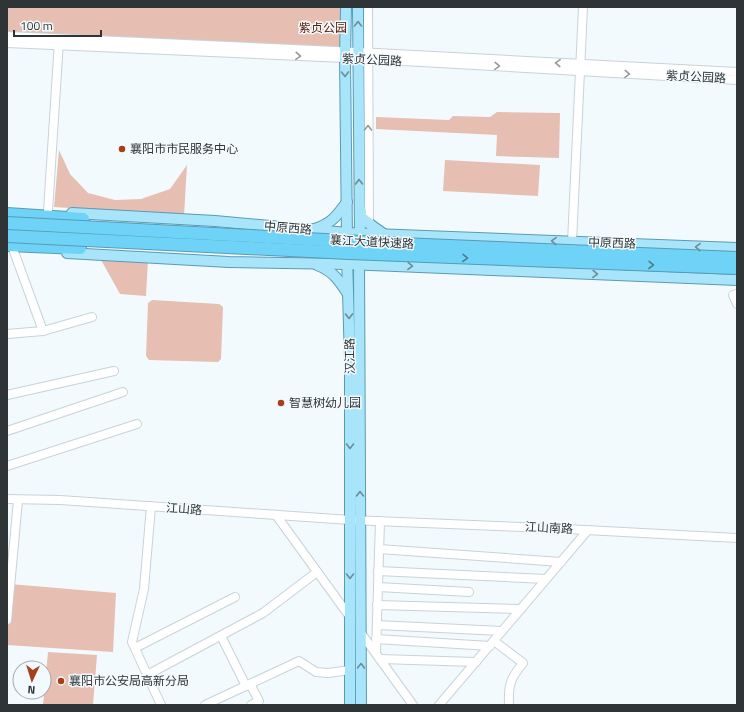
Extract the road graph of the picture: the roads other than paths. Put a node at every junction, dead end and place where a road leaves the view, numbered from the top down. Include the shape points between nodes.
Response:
1 (346, 7) edge
2 (358, 7) edge
3 (368, 7) edge
4 (583, 7) edge
5 (7, 36) edge
6 (59, 42) junction
7 (7, 43) edge
8 (345, 55) junction
9 (363, 56) junction
10 (580, 67) junction
11 (737, 72) edge
12 (737, 80) edge
13 (347, 202) junction
14 (360, 203) junction
15 (7, 211) edge
16 (48, 211) junction
17 (7, 214) edge
18 (7, 223) edge
19 (369, 223) junction
20 (312, 230) junction
21 (348, 233) junction
22 (360, 234) junction
23 (385, 234) junction
24 (7, 236) edge
25 (572, 242) junction
26 (9, 248) edge
27 (737, 248) edge
28 (401, 250) junction
29 (737, 258) edge
30 (311, 263) junction
31 (347, 264) junction
32 (359, 264) junction
33 (382, 265) junction
34 (737, 268) edge
35 (737, 280) edge
36 (359, 294) junction
37 (737, 294) edge
38 (349, 295) junction
39 (737, 304) edge
40 (92, 317) dead end
41 (43, 331) junction
42 (7, 334) edge
43 (114, 371) dead end
44 (123, 392) dead end
45 (7, 395) edge
46 (137, 424) dead end
47 (7, 431) edge
48 (7, 466) edge
49 (7, 499) edge
50 (18, 500) junction
51 (151, 506) junction
52 (276, 515) junction
53 (350, 520) junction
54 (360, 520) junction
55 (380, 521) junction
56 (588, 530) junction
57 (737, 538) edge
58 (379, 549) junction
59 (561, 562) junction
60 (378, 571) junction
61 (317, 572) junction
62 (546, 580) junction
63 (378, 587) junction
64 (469, 592) dead end
65 (235, 597) dead end
66 (377, 605) junction
67 (521, 609) junction
68 (350, 618) junction
69 (7, 620) edge
70 (377, 625) junction
71 (502, 631) junction
72 (361, 633) junction
73 (221, 636) junction
74 (376, 639) junction
75 (492, 643) junction
76 (135, 648) junction
77 (378, 656) junction
78 (476, 662) junction
79 (350, 670) junction
80 (147, 675) junction
81 (248, 685) junction
82 (509, 704) dead end
83 (161, 705) edge
84 (205, 705) edge
85 (251, 705) edge
86 (350, 705) edge
87 (361, 705) edge
88 (413, 705) edge
89 (440, 705) edge

1 - 8 main road, 汉江路
9 -> 2 main road, 汉江路
3 - 9 street
4 - 10 street
5 - 6 street, 紫贞公园路
6 - 7 street, 紫贞公园路
6 - 8 street, 紫贞公园路
6 - 16 street
8 - 9 street, 紫贞公园路
8 -> 13 main road, 汉江路
9 - 10 street, 紫贞公园路
14 -> 9 main road, 汉江路
19 -> 9 street
10 - 11 street, 紫贞公园路
10 -> 12 street, 紫贞公园路
10 - 25 street
13 - 20 main road via 335,218 324,226
13 - 21 main road, 汉江路
14 - 19 main road via 361,217
14 - 22 main road, 汉江路
15 - 16 main road, 中原西路
16 - 20 main road, 中原西路 via 215,221
17 - 28 highway, bridge via 378,238
18 - 28 highway, 襄江大道快速路, bridge
19 - 23 main road
20 - 21 main road, 中原西路
21 - 22 main road, 中原西路
21 - 31 main road, 汉江路
22 - 23 main road, 中原西路
22 - 32 main road, 汉江路
25 -> 23 main road, 中原西路
24 - 28 highway, 襄江大道快速路, bridge
27 -> 25 main road, 中原西路
26 - 28 highway, bridge via 80,248 283,258 311,256 377,259
26 - 30 main road via 229,262
26 - 41 street
28 - 29 highway, 襄江大道快速路, bridge
28 -> 34 highway, 襄江大道快速路, bridge
30 - 31 main road
30 - 38 main road via 327,269
31 - 32 main road
31 - 38 main road, 汉江路
32 - 33 main road
32 - 36 main road, 汉江路
33 -> 35 main road
33 - 36 main road via 364,275
54 -> 36 main road, 汉江路
37 - 39 street via 733,295
38 -> 53 main road, 汉江路
40 - 41 street
41 - 42 street
43 - 45 street
44 - 47 street
46 - 48 street
49 - 50 street, 江山路
50 - 51 street, 江山路
50 - 69 street
51 - 52 street, 江山路
51 - 76 street via 144,589 132,642
52 - 53 street, 江山路
52 - 61 street
53 - 54 street, 江山路
53 -> 68 main road, 汉江路
54 - 55 street, 江山南路
54 - 72 main road, 汉江路
55 - 56 street, 江山南路
55 - 58 street
56 - 57 street, 江山南路
56 - 59 street
58 - 59 street
58 - 60 street
59 - 62 street
60 - 62 street
60 - 63 street
61 - 68 street
61 - 73 street via 264,613
62 - 67 street
63 - 64 street
63 - 66 street
65 - 76 street
66 - 67 street
66 - 70 street
67 - 71 street
68 - 79 main road, 汉江路
70 - 71 street
70 - 74 street
71 - 75 street
72 - 77 street
87 -> 72 main road, 汉江路
73 - 80 street
73 - 81 street
74 - 75 street
74 - 77 street
75 - 78 street
75 - 82 street via 523,663 512,678
76 - 80 street
77 - 78 street
77 - 88 street
78 - 89 street
79 - 81 street via 316,672 299,661
79 - 86 main road, 汉江路
80 - 83 street
81 - 84 street
81 - 85 street via 259,701

